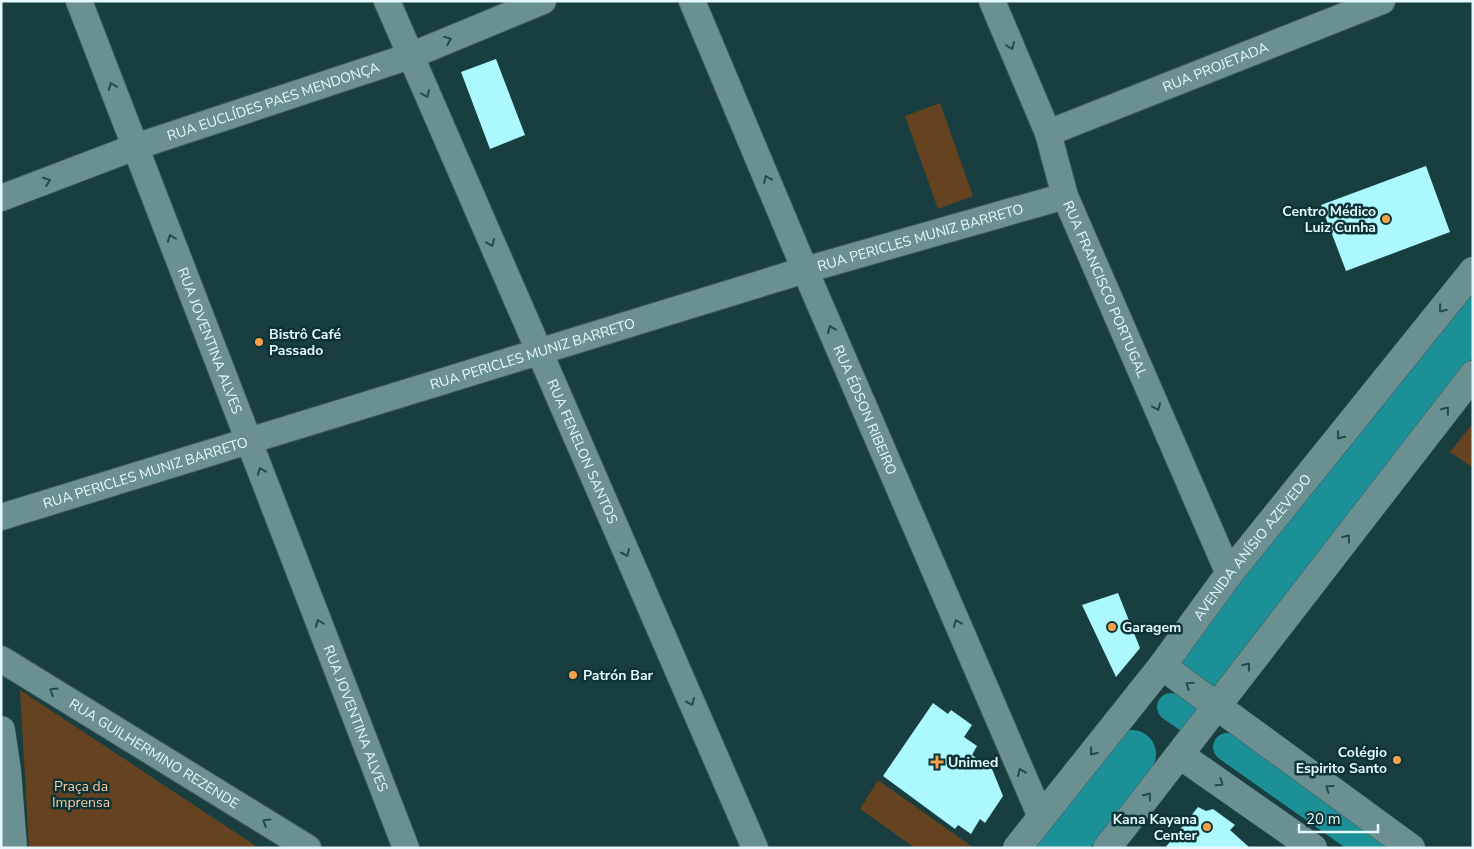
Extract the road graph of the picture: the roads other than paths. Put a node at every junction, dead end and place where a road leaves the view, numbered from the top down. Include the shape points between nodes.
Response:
1 (79, 1) edge
2 (387, 1) edge
3 (543, 1) edge
4 (692, 1) edge
5 (992, 1) edge
6 (1382, 1) edge
7 (410, 56) junction
8 (1048, 133) junction
9 (136, 147) junction
10 (1065, 196) junction
11 (1, 198) edge
12 (805, 270) junction
13 (1473, 271) edge
14 (539, 353) junction
15 (1473, 375) edge
16 (249, 441) junction
17 (1, 517) edge
18 (1229, 574) junction
19 (1, 659) edge
20 (1162, 666) junction
21 (1217, 705) junction
22 (1, 730) edge
23 (1180, 755) junction
24 (1040, 817) junction
25 (302, 846) edge
26 (13, 848) edge
27 (406, 848) edge
28 (755, 848) edge
29 (1017, 848) edge
30 (1107, 848) edge
31 (1313, 848) edge
32 (1411, 848) edge

9 -> 1 street, RUA JOVENTINA ALVES
2 - 7 street, RUA FENELON SANTOS
7 -> 3 street, RUA EUCLÍDES PAES MENDONÇA
12 -> 4 street, RUA ÉDSON RIBEIRO
5 -> 8 street, RUA FRANCISCO PORTUGAL
6 - 8 street, RUA PROJETADA
7 - 9 street, RUA EUCLÍDES PAES MENDONÇA
7 -> 14 street, RUA FENELON SANTOS
8 - 10 street, RUA FRANCISCO PORTUGAL
11 -> 9 street, RUA EUCLÍDES PAES MENDONÇA
16 -> 9 street, RUA JOVENTINA ALVES
10 - 12 street, RUA PERICLES MUNIZ BARRETO
10 -> 18 street, RUA FRANCISCO PORTUGAL
12 - 14 street, RUA PERICLES MUNIZ BARRETO
24 -> 12 street, RUA ÉDSON RIBEIRO
13 -> 18 street, AVENIDA ANÍSIO AZEVEDO
14 - 16 street, RUA PERICLES MUNIZ BARRETO
14 -> 28 street, RUA FENELON SANTOS
21 -> 15 street
16 - 17 street, RUA PERICLES MUNIZ BARRETO
27 -> 16 street, RUA JOVENTINA ALVES
18 - 20 street, AVENIDA ANÍSIO AZEVEDO
25 -> 19 street, RUA GUILHERMINO REZENDE
21 -> 20 street
20 -> 24 street, AVENIDA ANÍSIO AZEVEDO
21 - 23 street
32 -> 21 street
22 - 26 street
30 -> 23 street
23 -> 31 street
24 - 29 street, AVENIDA ANÍSIO AZEVEDO

